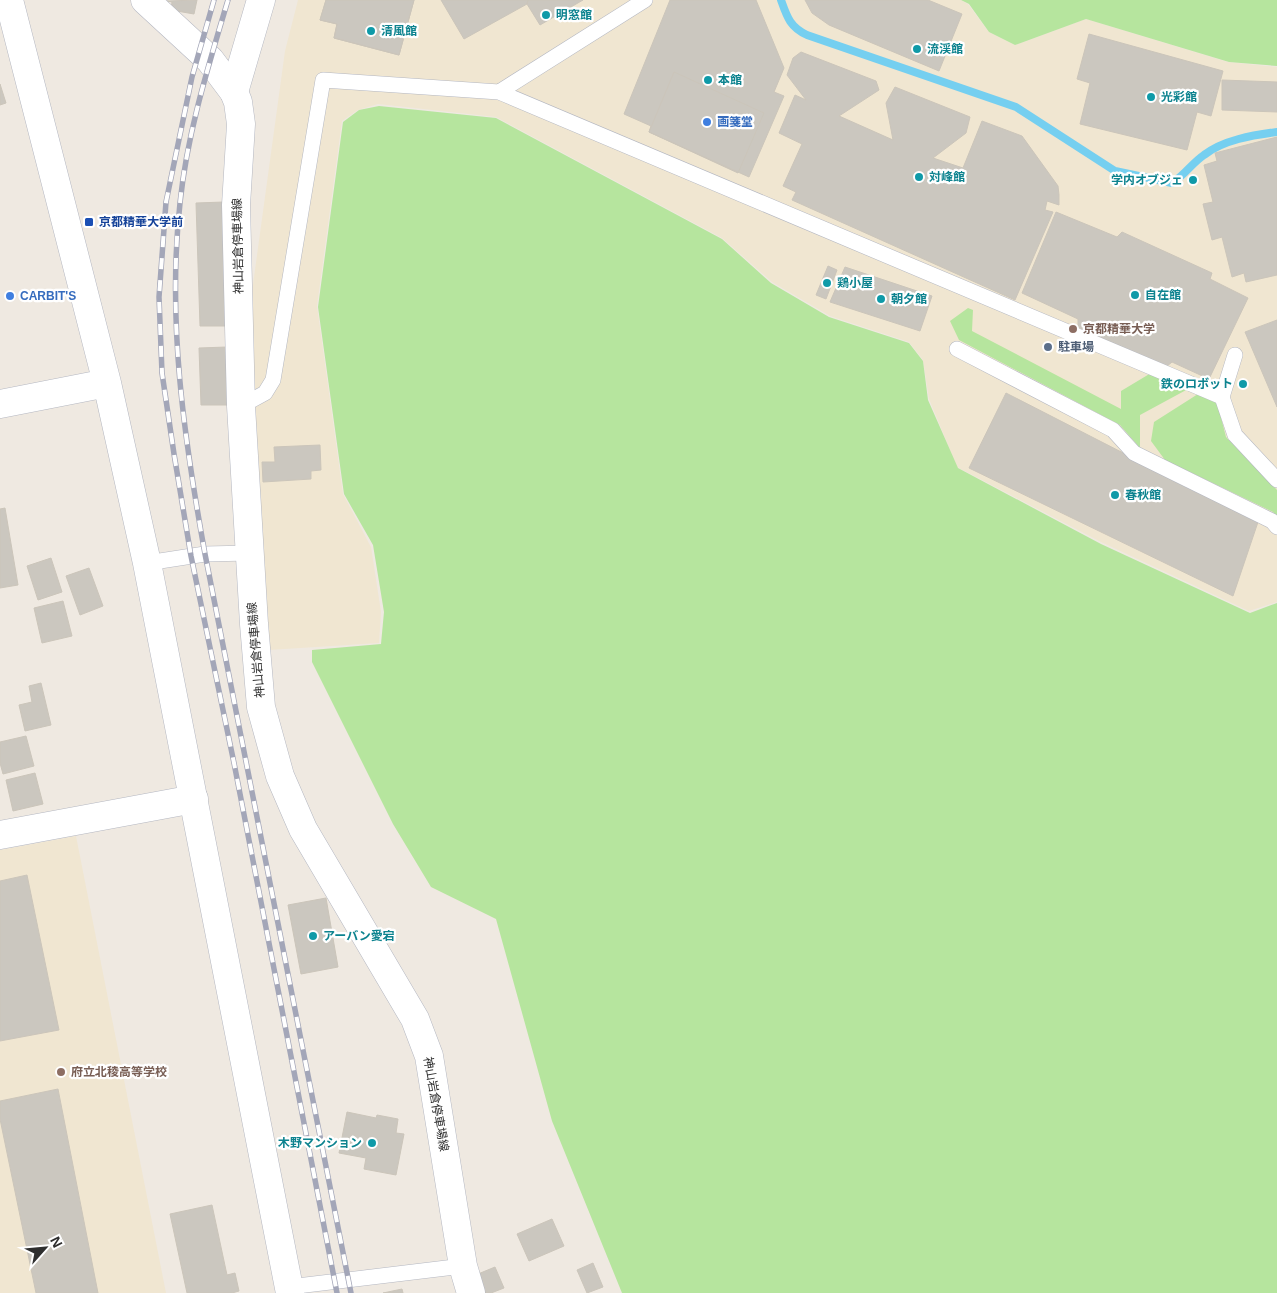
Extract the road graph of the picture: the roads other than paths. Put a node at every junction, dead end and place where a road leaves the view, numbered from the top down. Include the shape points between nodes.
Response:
1 (9, 0) edge
2 (146, 0) edge
3 (262, 0) edge
4 (645, 0) edge
5 (630, 5) edge
6 (234, 92) junction
7 (499, 92) junction
8 (957, 349) dead end
9 (1235, 355) dead end
10 (107, 383) junction
11 (1222, 397) junction
12 (0, 404) edge
13 (241, 406) junction
14 (1277, 480) edge
15 (1277, 527) edge
16 (250, 552) junction
17 (147, 563) junction
18 (194, 799) junction
19 (0, 834) edge
20 (463, 1266) junction
21 (290, 1290) edge
22 (471, 1293) edge

1 - 10 street
2 - 6 street, 神山岩倉停車場線 via 210,60
3 - 6 street
4 - 5 lane
5 - 7 lane
6 - 13 street, 神山岩倉停車場線 via 241,124 236,205
7 - 11 lane
7 - 13 lane via 323,80 273,380 265,392
8 - 15 lane via 1114,430 1134,453 1272,520
9 - 11 lane
10 - 12 street
10 - 17 street
11 - 14 lane via 1235,435
13 - 16 street, 神山岩倉停車場線
16 - 17 lane via 205,554
16 - 20 street, 神山岩倉停車場線 via 261,707 280,776 303,829 415,1018 429,1056
17 - 18 street
18 - 19 street
18 - 21 street
20 - 21 lane
20 - 22 street, 神山岩倉停車場線

